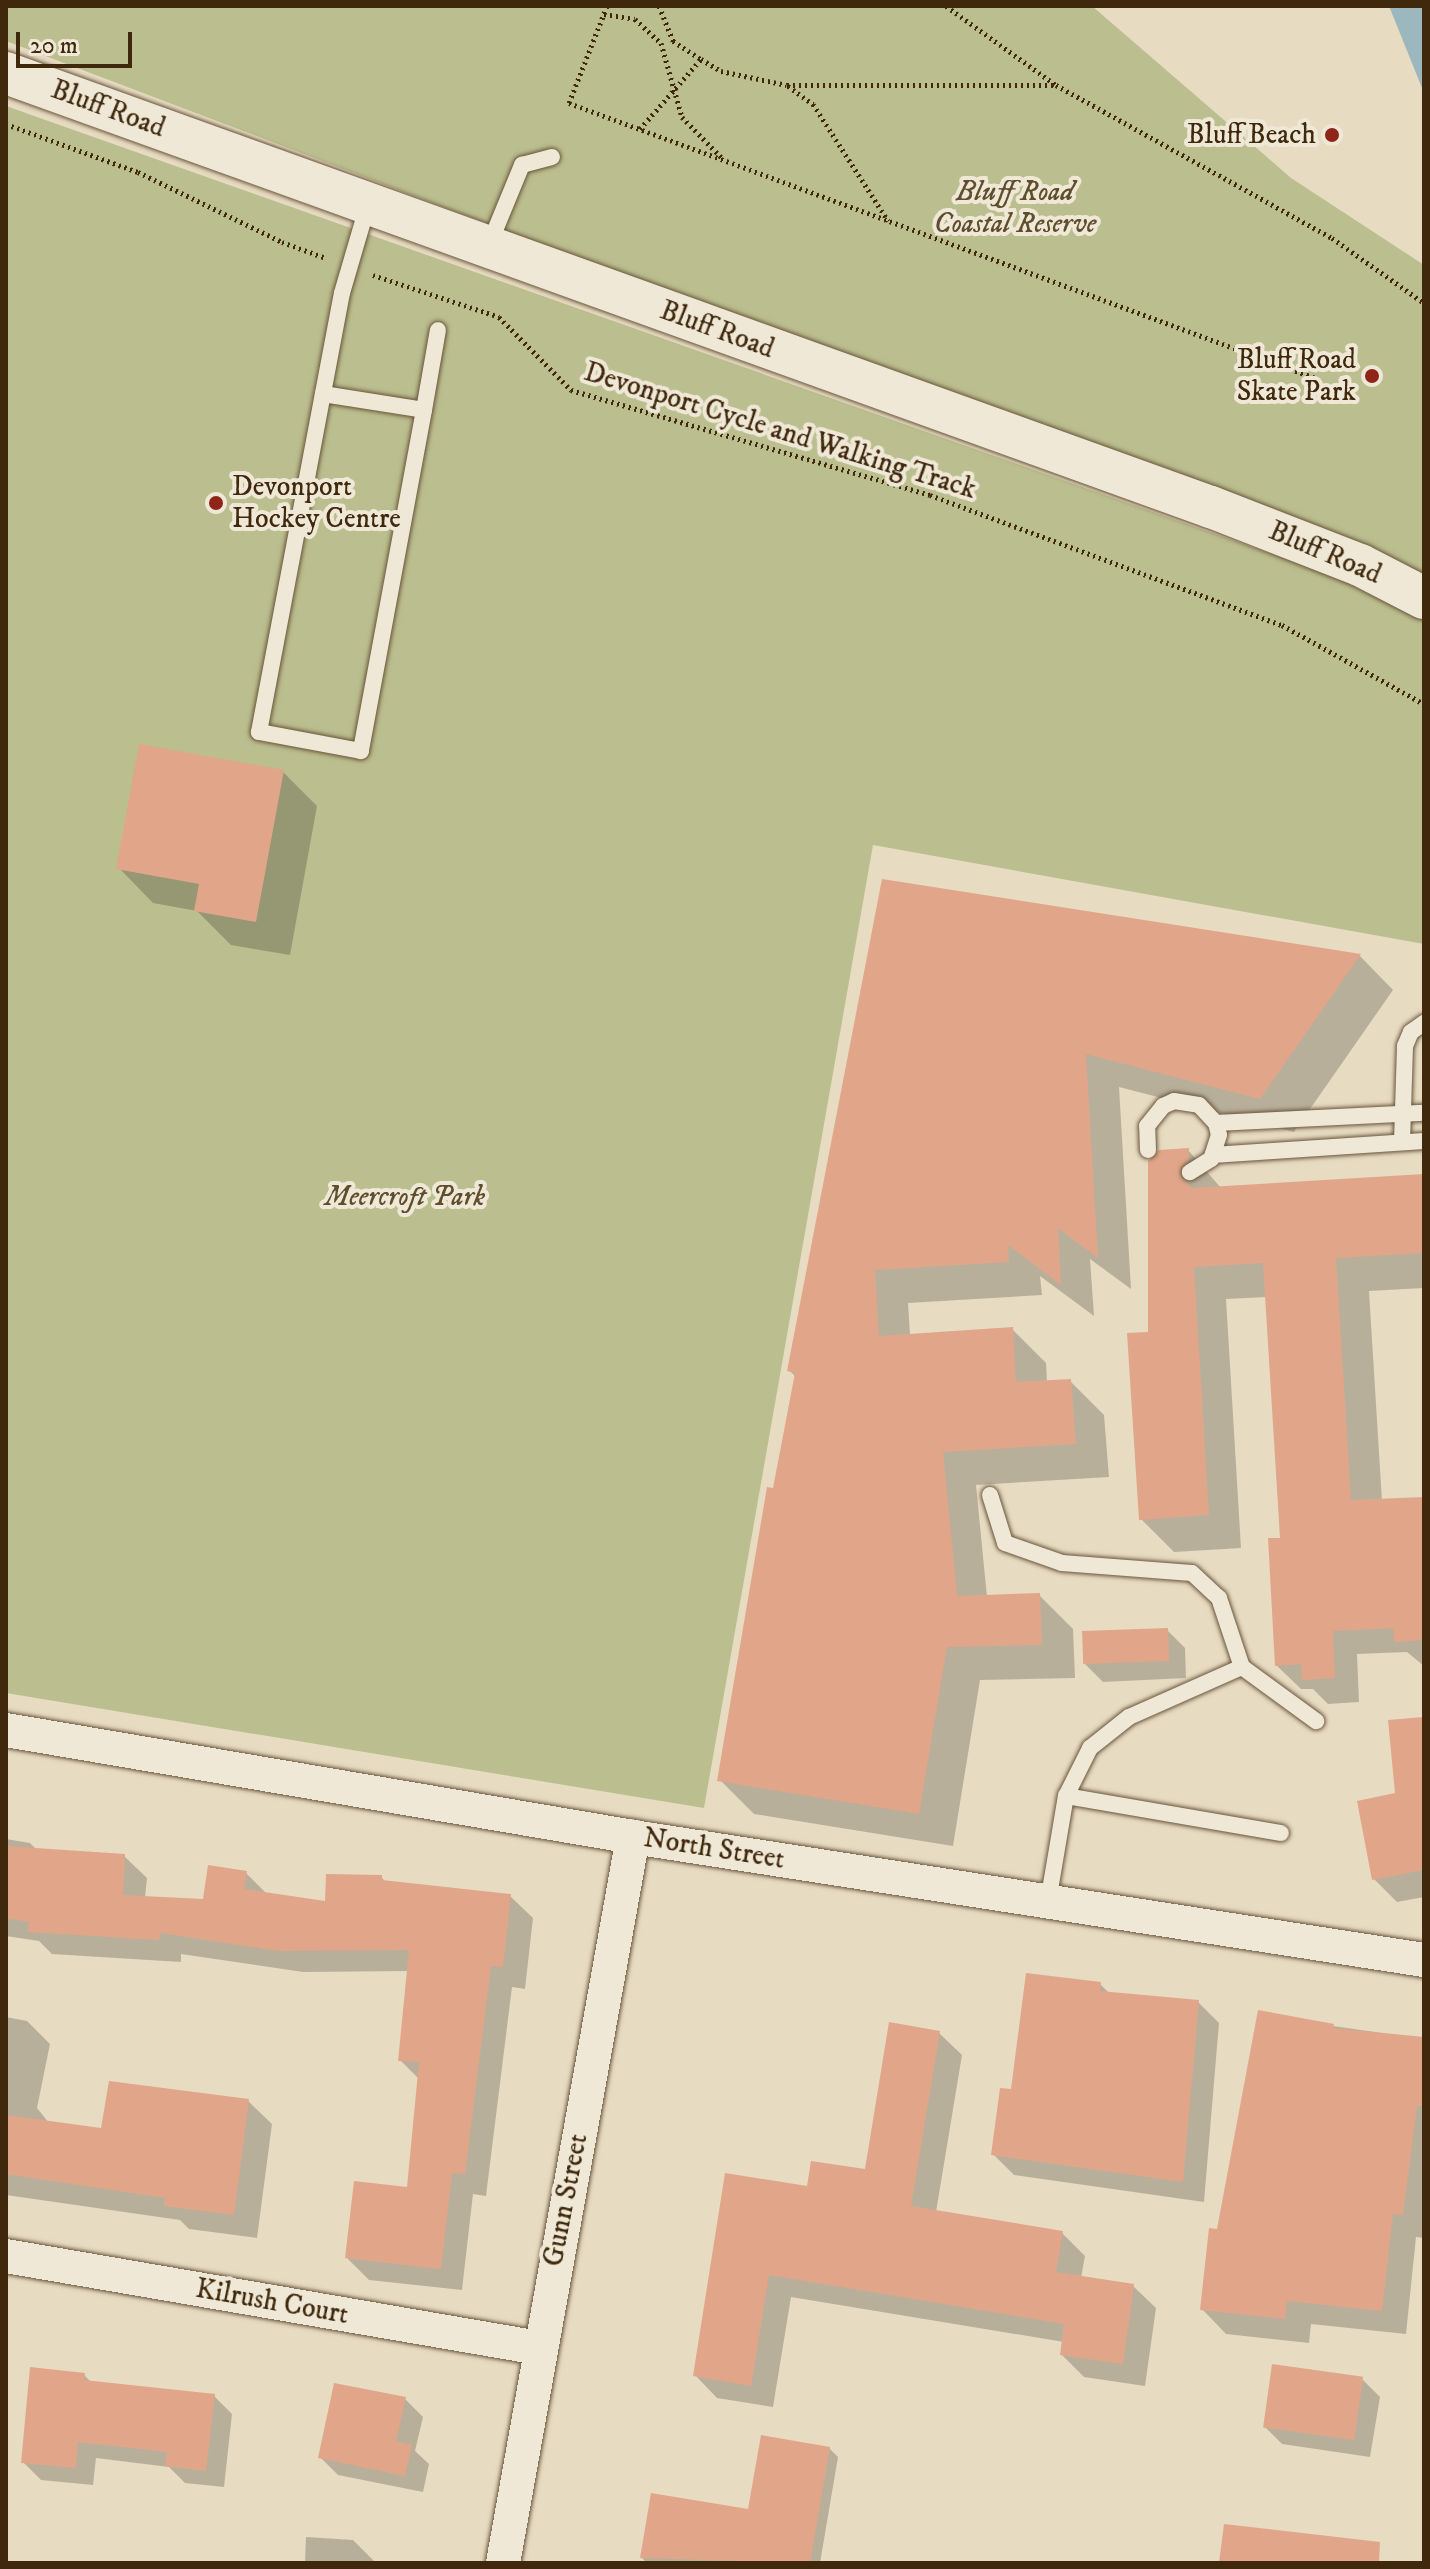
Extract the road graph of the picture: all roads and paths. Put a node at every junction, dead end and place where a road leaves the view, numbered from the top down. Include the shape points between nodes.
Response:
1 (607, 6) edge
2 (659, 6) edge
3 (946, 6) edge
4 (604, 14) junction
5 (701, 59) junction
6 (6, 73) edge
7 (787, 85) junction
8 (1056, 85) junction
9 (676, 87) junction
10 (6, 124) edge
11 (640, 129) junction
12 (552, 157) dead end
13 (726, 161) junction
14 (369, 203) junction
15 (888, 221) junction
16 (488, 246) junction
17 (350, 267) junction
18 (1424, 303) edge
19 (438, 330) dead end
20 (1318, 379) dead end
21 (323, 394) junction
22 (424, 410) junction
23 (1424, 598) edge
24 (1424, 704) edge
25 (1424, 1023) edge
26 (1424, 1113) edge
27 (1402, 1115) junction
28 (1216, 1123) junction
29 (1424, 1141) edge
30 (1402, 1142) junction
31 (1148, 1150) dead end
32 (1213, 1155) junction
33 (1190, 1172) dead end
34 (990, 1495) dead end
35 (1242, 1667) junction
36 (1316, 1721) dead end
37 (6, 1730) edge
38 (1066, 1796) junction
39 (1281, 1833) dead end
40 (633, 1837) junction
41 (1048, 1902) junction
42 (1424, 1960) edge
43 (6, 2256) edge
44 (539, 2348) junction
45 (503, 2563) edge

1 - 4 path
2 - 5 path via 673,41
3 - 8 path
4 - 9 path via 635,19 661,43
4 - 11 path via 569,103
5 - 7 path via 721,71
5 - 9 path
6 - 14 street, Bluff Road
7 - 8 path
7 - 15 path via 813,104
8 - 18 path via 1332,238
9 - 11 path
9 - 13 path via 682,117
10 - 17 path, Devonport Cycle and Walking Track via 138,172 282,242
11 - 13 path
12 - 16 lane via 522,165
13 - 15 path
14 - 16 street, Bluff Road
14 - 17 lane
15 - 20 path
16 - 23 street, Bluff Road via 1211,507 1360,565
17 - 21 lane
17 - 24 path, Devonport Cycle and Walking Track via 499,317 571,390 959,506 1282,625
19 - 22 lane
21 - 22 lane
21 - 22 lane via 259,732 361,751
25 - 27 lane via 1405,1046
26 - 27 lane
27 - 28 lane
27 - 30 lane
28 - 31 lane via 1199,1105 1174,1101 1147,1126
28 - 32 lane via 1219,1135
29 - 30 lane
30 - 32 lane
32 - 33 lane
34 - 35 lane via 1005,1543 1062,1563 1192,1573 1219,1598
35 - 36 lane
35 - 38 lane via 1129,1717 1090,1748
37 - 40 street, North Street
38 - 39 lane
38 - 41 lane
40 - 41 street, North Street
40 - 44 street, Gunn Street
41 - 42 street, North Street
43 - 44 street, Kilrush Court
44 - 45 street, Gunn Street

